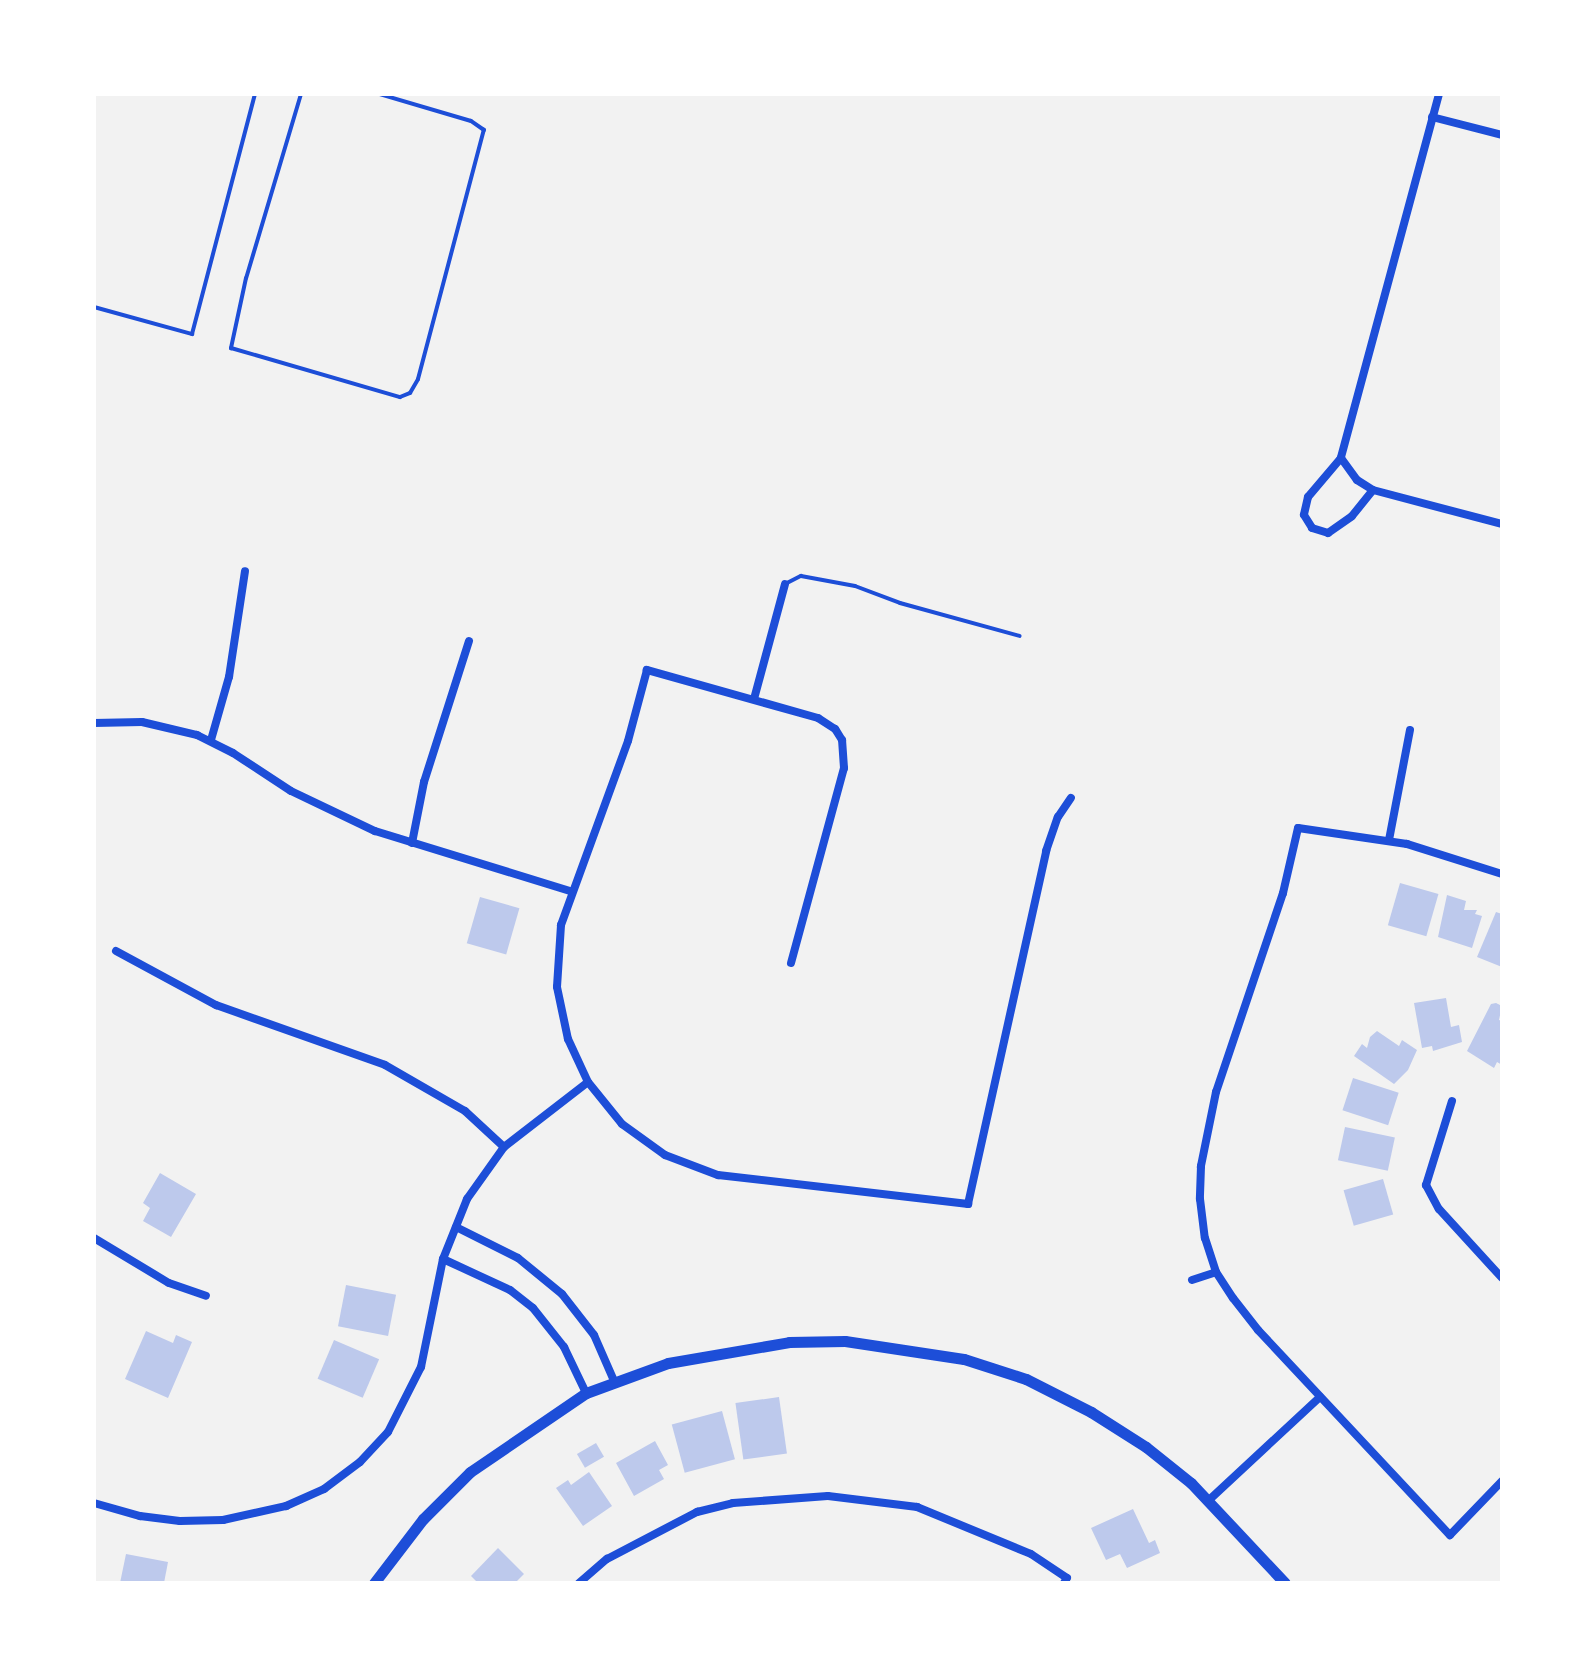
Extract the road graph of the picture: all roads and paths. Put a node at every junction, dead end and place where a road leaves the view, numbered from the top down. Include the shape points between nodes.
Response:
1 (255, 94) edge
2 (301, 94) edge
3 (379, 94) edge
4 (1439, 94) edge
5 (1432, 117) junction
6 (1502, 135) edge
7 (94, 307) edge
8 (1341, 458) junction
9 (1373, 490) junction
10 (1502, 524) edge
11 (245, 571) dead end
12 (785, 584) joint
13 (1020, 636) dead end
14 (469, 641) dead end
15 (754, 699) junction
16 (94, 723) edge
17 (1410, 730) dead end
18 (211, 740) junction
19 (1071, 798) dead end
20 (1389, 840) junction
21 (412, 843) junction
22 (1502, 874) edge
23 (570, 891) junction
24 (116, 951) dead end
25 (791, 963) dead end
26 (588, 1082) junction
27 (1452, 1101) dead end
28 (504, 1147) junction
29 (456, 1227) junction
30 (94, 1238) edge
31 (443, 1259) junction
32 (1216, 1272) junction
33 (1502, 1278) edge
34 (1192, 1280) dead end
35 (206, 1296) dead end
36 (615, 1383) junction
37 (586, 1393) junction
38 (1320, 1397) junction
39 (1502, 1481) edge
40 (1208, 1501) junction
41 (94, 1503) edge
42 (1065, 1580) edge
43 (374, 1583) edge
44 (579, 1583) edge
45 (1285, 1583) edge

1 - 7 lane via 192,334
2 - 3 lane via 246,278 231,348 400,397 410,393 418,379 484,130 471,121
4 - 5 street
5 - 6 street
5 - 8 street
8 - 9 street via 1357,480
8 - 9 street via 1308,497 1304,515 1312,528 1328,533 1352,516
9 - 10 street
11 - 18 street via 235,645
12 - 13 lane via 801,576 855,586
12 - 15 street
14 - 21 street via 433,750
15 - 23 street via 647,670 612,787
15 - 25 street via 818,718 842,740 844,768
16 - 18 street via 142,722
17 - 20 street
18 - 21 street via 291,791
19 - 26 street via 1046,851 968,1204 765,1183 691,1167 622,1124
20 - 22 street
20 - 32 street via 1298,828 1283,893 1228,1050 1206,1132 1200,1199
21 - 23 street
23 - 26 street via 561,925 557,987 568,1039
24 - 28 street via 216,1005 385,1065 465,1111
26 - 28 street
27 - 33 street via 1426,1185 1439,1209
28 - 29 street via 467,1199
29 - 31 street
29 - 36 street via 518,1258 562,1294 594,1335
30 - 35 street via 169,1283
31 - 37 street via 510,1290 533,1308 564,1347
31 - 41 street via 421,1367 388,1432 324,1489 254,1515 180,1521
32 - 34 street
32 - 38 street via 1258,1330
36 - 37 street
36 - 40 street via 668,1363 789,1342 845,1341 964,1359 1026,1379 1091,1412 1146,1447
37 - 43 street via 470,1472 423,1519
38 - 39 street via 1450,1535
38 - 40 street
40 - 45 street
42 - 44 street via 1031,1554 917,1507 828,1496 733,1503 697,1512 607,1559

